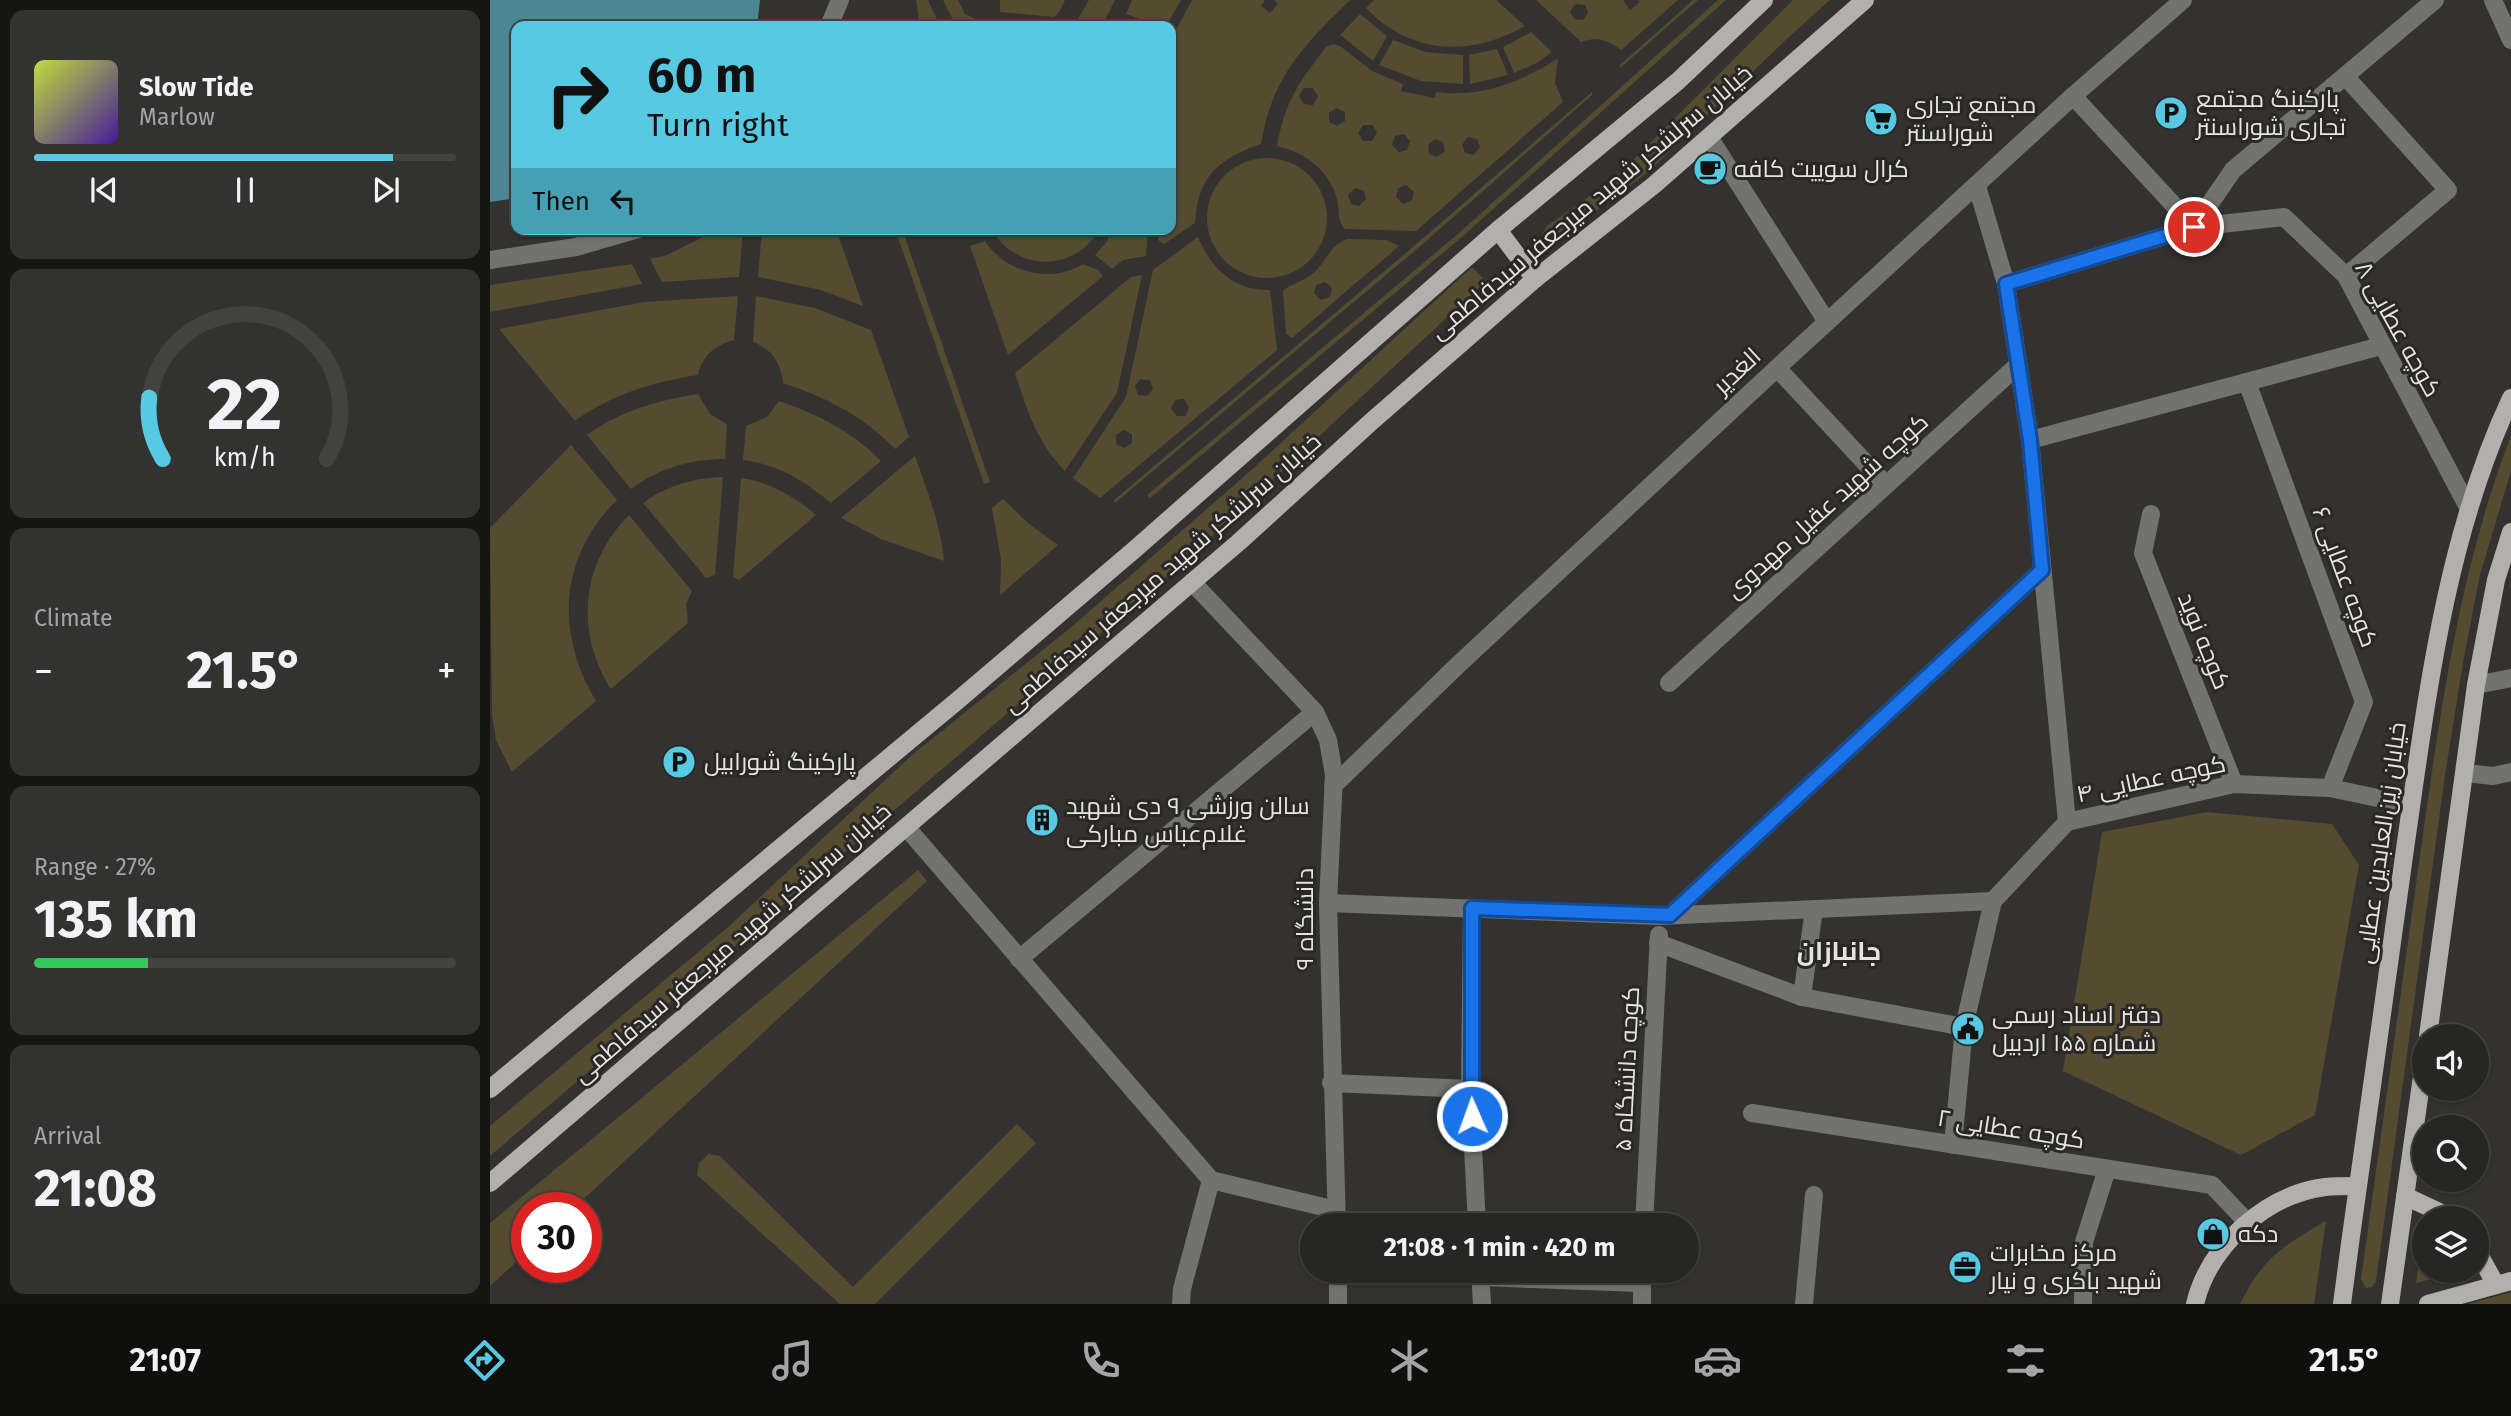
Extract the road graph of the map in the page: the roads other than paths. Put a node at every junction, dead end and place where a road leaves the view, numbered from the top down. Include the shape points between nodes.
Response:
1 (840, 0) edge
2 (1764, 0) edge
3 (1865, 0) edge
4 (2183, 0) edge
5 (2435, 0) edge
6 (2493, 0) edge
7 (831, 21) edge
8 (2511, 40) edge
9 (2345, 76) junction
10 (2073, 96) junction
11 (1709, 137) junction
12 (1978, 186) junction
13 (2194, 227) junction
14 (1498, 230) junction
15 (617, 235) edge
16 (490, 260) edge
17 (2346, 276) junction
18 (1535, 279) junction
19 (2006, 284) junction
20 (1827, 322) junction
21 (2381, 346) junction
22 (2018, 365) junction
23 (1777, 368) junction
24 (2247, 382) junction
25 (2511, 398) edge
26 (2030, 440) junction
27 (1886, 485) junction
28 (2469, 509) junction
29 (2151, 514) dead end
30 (2511, 532) edge
31 (2042, 570) junction
32 (2504, 579) edge
33 (1192, 582) junction
34 (2511, 678) edge
35 (1669, 682) dead end
36 (2476, 685) junction
37 (1315, 712) junction
38 (2511, 772) edge
39 (2466, 774) junction
40 (2234, 784) junction
41 (1333, 786) junction
42 (2330, 788) junction
43 (2411, 805) junction
44 (2067, 822) junction
45 (906, 827) junction
46 (1993, 901) junction
47 (1328, 903) junction
48 (1472, 908) junction
49 (1814, 909) junction
50 (1665, 915) junction
51 (1658, 943) junction
52 (1019, 959) junction
53 (1802, 997) junction
54 (2430, 1024) edge
55 (1964, 1027) junction
56 (1331, 1083) junction
57 (490, 1089) edge
58 (1470, 1089) junction
59 (2418, 1101) edge
60 (1752, 1113) dead end
61 (1953, 1145) junction
62 (2107, 1169) junction
63 (1211, 1180) junction
64 (490, 1183) edge
65 (2357, 1186) junction
66 (1814, 1195) dead end
67 (2405, 1196) junction
68 (2426, 1206) edge
69 (1322, 1213) edge
70 (1336, 1213) edge
71 (1477, 1213) edge
72 (1645, 1213) edge
73 (2247, 1222) junction
74 (2489, 1265) edge
75 (1338, 1283) edge
76 (1481, 1283) edge
77 (1642, 1283) edge
78 (2504, 1283) edge
79 (1181, 1304) edge
80 (1338, 1304) edge
81 (1482, 1304) edge
82 (1642, 1304) edge
83 (1804, 1304) edge
84 (2083, 1304) edge
85 (2195, 1304) edge
86 (2342, 1304) edge
87 (2390, 1304) edge
88 (2428, 1304) edge

1 - 7 street
2 - 14 main road, خیابان سرلشکر شهید میرجعفر سیدفاطمی via 1678,81
3 - 11 main road, خیابان سرلشکر شهید میرجعفر سیدفاطمی
4 - 10 street, الغدیر
5 - 9 street
6 - 8 street
9 - 13 street via 2233,170
9 - 17 street via 2448,190
10 - 12 street, الغدیر
10 - 13 street
11 - 18 main road, خیابان سرلشکر شهید میرجعفر سیدفاطمی
11 - 20 street
12 - 19 street
12 - 20 street, الغدیر
13 - 17 street, کوچه عطایی ۸ via 2284,217
13 - 19 street, کوچه عطایی ۸
14 - 18 main road
14 - 57 main road, خیابان سرلشکر شهید میرجعفر سیدفاطمی via 1134,550
15 - 16 street via 576,247
17 - 21 street, کوچه عطایی ۸
18 - 33 main road, خیابان سرلشکر شهید میرجعفر سیدفاطمی
19 - 22 street
20 - 23 street, الغدیر
21 - 24 street
21 - 28 street, کوچه عطایی ۸
22 - 26 street
22 - 27 street, کوچه شهید عقیل مهدوی
23 - 27 street
23 - 41 street, الغدیر
24 - 26 street
24 - 42 street, کوچه عطایی ۶ via 2364,702
25 - 28 main road, خیابان زین‌العابدین عطایی
26 - 31 street
27 - 35 street, کوچه شهید عقیل مهدوی
28 - 43 main road, خیابان زین‌العابدین عطایی via 2431,669
29 - 40 street, کوچه نوید via 2143,553
30 - 32 main road
31 - 44 street
31 - 50 street
32 - 36 main road
33 - 37 street, دانشگاه ۹
33 - 45 main road, خیابان سرلشکر شهید میرجعفر سیدفاطمی
34 - 36 street
36 - 39 main road
37 - 41 street, دانشگاه ۹ via 1328,740
37 - 52 street
38 - 39 street
39 - 54 main road
40 - 42 street, کوچه عطایی ۴
40 - 44 street, کوچه عطایی ۴
41 - 47 street, دانشگاه ۹
42 - 43 street, کوچه عطایی ۴
43 - 65 main road, خیابان زین‌العابدین عطایی
44 - 46 street
45 - 52 street
45 - 64 main road, خیابان سرلشکر شهید میرجعفر سیدفاطمی
46 - 49 street
46 - 55 street
47 - 48 street
47 - 56 street, دانشگاه ۹
48 - 50 street
48 - 58 street
49 - 50 street
49 - 53 street
50 - 51 street, کوچه دانشگاه ۵
51 - 53 street
51 - 72 street, کوچه دانشگاه ۵
52 - 63 street
53 - 55 street
55 - 61 street
56 - 58 street
56 - 70 street, دانشگاه ۹
58 - 71 street
59 - 67 main road
60 - 61 street, کوچه عطایی ۲
61 - 62 street, کوچه عطایی ۲
62 - 73 street, کوچه عطایی ۲ via 2212,1185
62 - 84 street via 2084,1242
63 - 69 street
63 - 79 street
65 - 73 main road via 2323,1187 2283,1199
65 - 86 main road, خیابان زین‌العابدین عطایی
66 - 83 street
67 - 68 main road
67 - 87 main road
73 - 85 main road via 2219,1252
74 - 78 main road
75 - 80 street
76 - 81 street
77 - 82 street
78 - 88 main road

